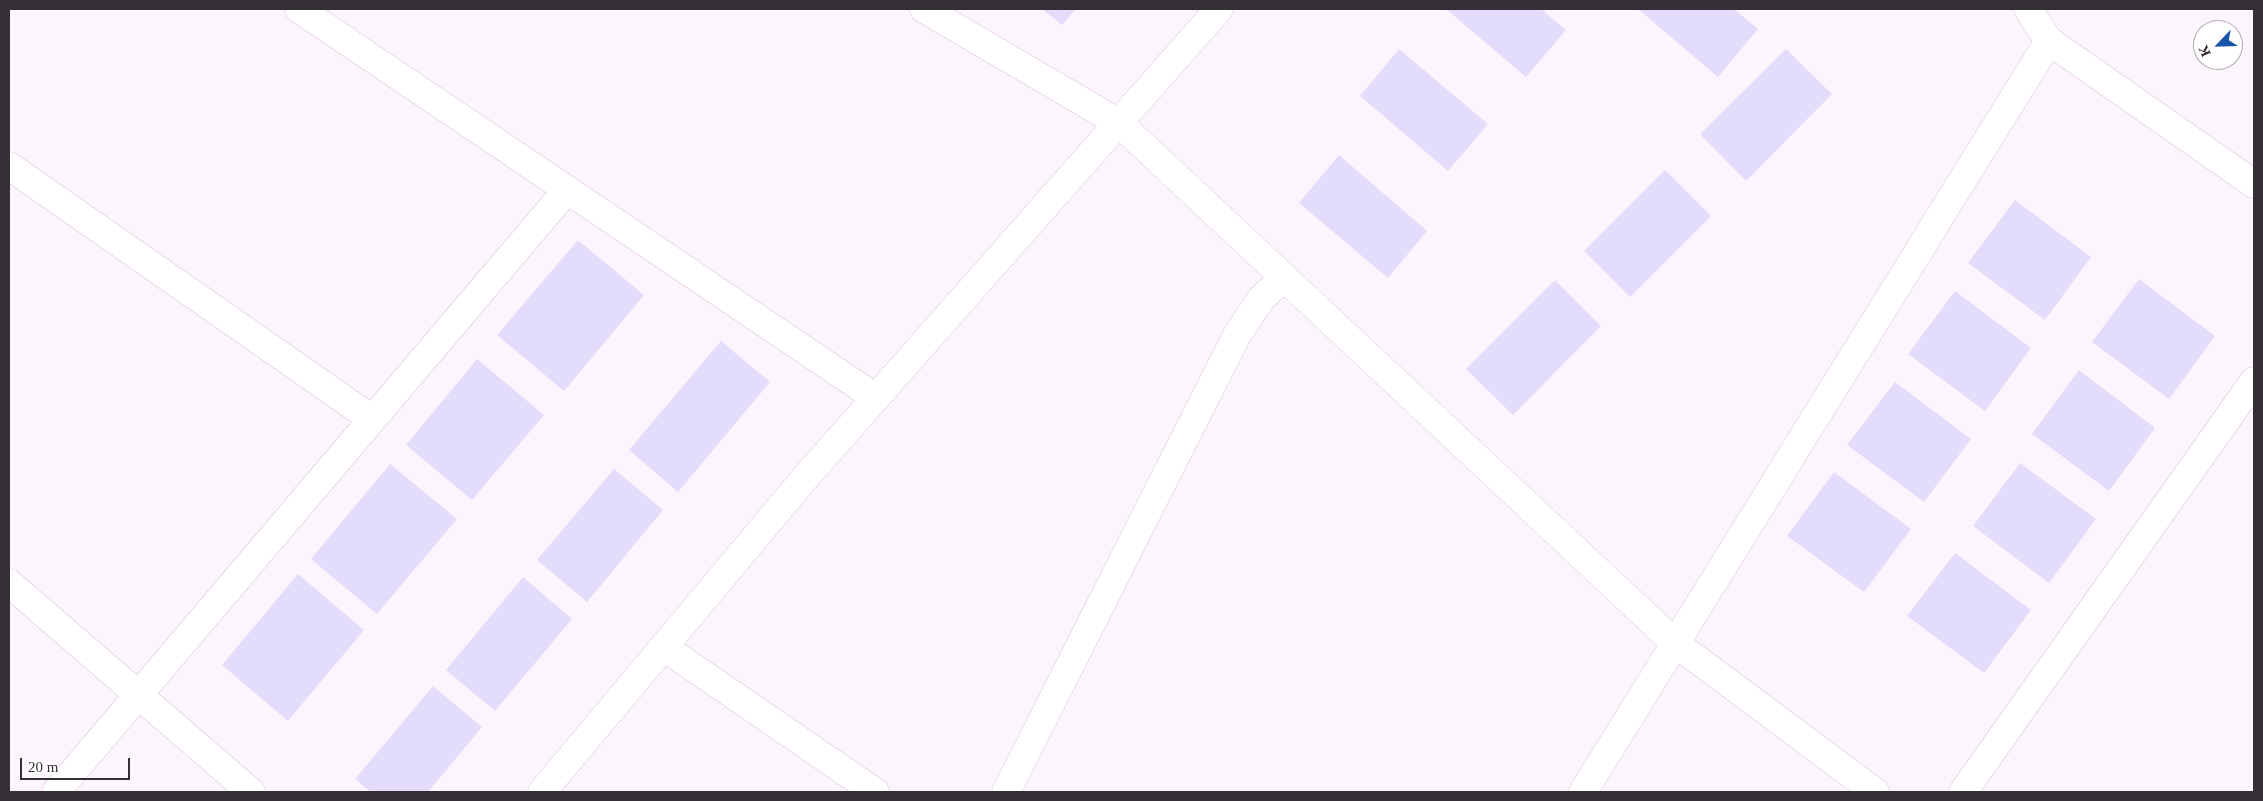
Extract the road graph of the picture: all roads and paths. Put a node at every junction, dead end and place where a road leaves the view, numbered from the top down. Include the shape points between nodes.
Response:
1 (299, 9) edge
2 (924, 9) edge
3 (1219, 9) edge
4 (2028, 9) edge
5 (2049, 41) junction
6 (1119, 123) junction
7 (9, 166) edge
8 (2254, 184) edge
9 (567, 190) junction
10 (1284, 277) junction
11 (2254, 381) edge
12 (876, 398) junction
13 (372, 419) junction
14 (9, 583) edge
15 (1675, 643) junction
16 (664, 648) junction
17 (138, 694) junction
18 (56, 792) edge
19 (251, 792) edge
20 (542, 792) edge
21 (875, 792) edge
22 (1006, 792) edge
23 (1584, 792) edge
24 (1876, 792) edge
25 (1963, 792) edge

1 - 9 street
2 - 6 street
3 - 6 street
4 - 5 street
5 - 8 street
5 - 15 street
6 - 10 street
6 - 12 street
7 - 13 street
9 - 12 street
9 - 13 street
10 - 15 street
10 - 22 street via 1262,299 1237,335
11 - 25 street
12 - 16 street
13 - 17 street
14 - 17 street
15 - 23 street
15 - 24 street
16 - 20 street
16 - 21 street
17 - 18 street
17 - 19 street

